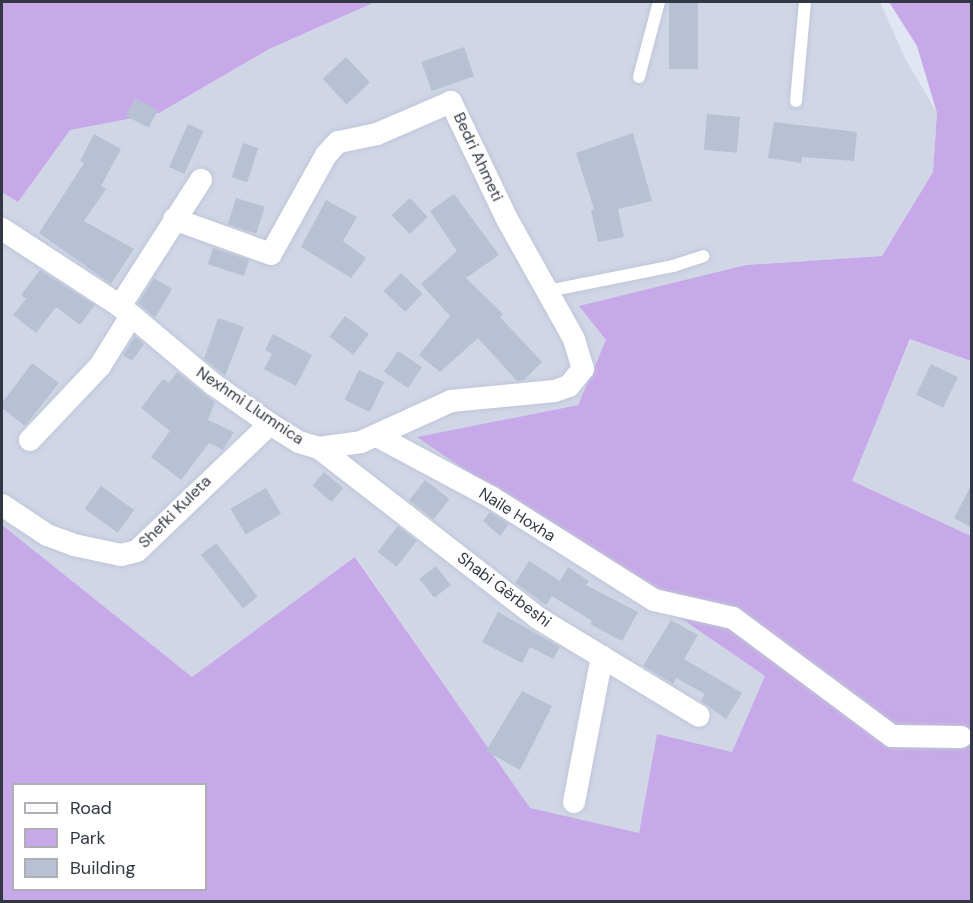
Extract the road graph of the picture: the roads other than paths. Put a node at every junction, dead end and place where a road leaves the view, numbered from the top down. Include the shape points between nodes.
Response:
1 (659, 2) edge
2 (805, 2) edge
3 (639, 77) dead end
4 (796, 101) dead end
5 (201, 180) dead end
6 (174, 219) junction
7 (2, 230) edge
8 (703, 256) dead end
9 (548, 291) junction
10 (126, 311) junction
11 (583, 369) joint
12 (270, 423) junction
13 (377, 436) junction
14 (30, 440) dead end
15 (319, 448) junction
16 (2, 505) edge
17 (602, 657) junction
18 (699, 716) dead end
19 (961, 737) dead end
20 (574, 802) dead end

1 - 3 lane
2 - 4 lane
5 - 6 street
6 - 9 street, Bedri Ahmeti via 271,254 326,155 338,141 377,134 451,102 502,209
6 - 10 street
7 - 10 street, Nexhmi Llumnica
8 - 9 lane via 673,266
9 - 11 street, Bedri Ahmeti via 574,339
10 - 12 street, Nexhmi Llumnica via 213,384
10 - 14 street via 100,366
11 - 13 street, Nexhmi Llumnica via 569,386 555,391 451,401
12 - 15 street, Nexhmi Llumnica via 300,442
12 - 16 street, Shefki Kuleta via 136,551 121,555 74,545 47,535
13 - 15 street, Nexhmi Llumnica via 341,447
13 - 19 street, Naile Hoxha via 501,502 654,600 733,618 892,736
15 - 17 street, Shabi Gërbeshi via 538,618
17 - 18 street, Shabi Gërbeshi
17 - 20 street

